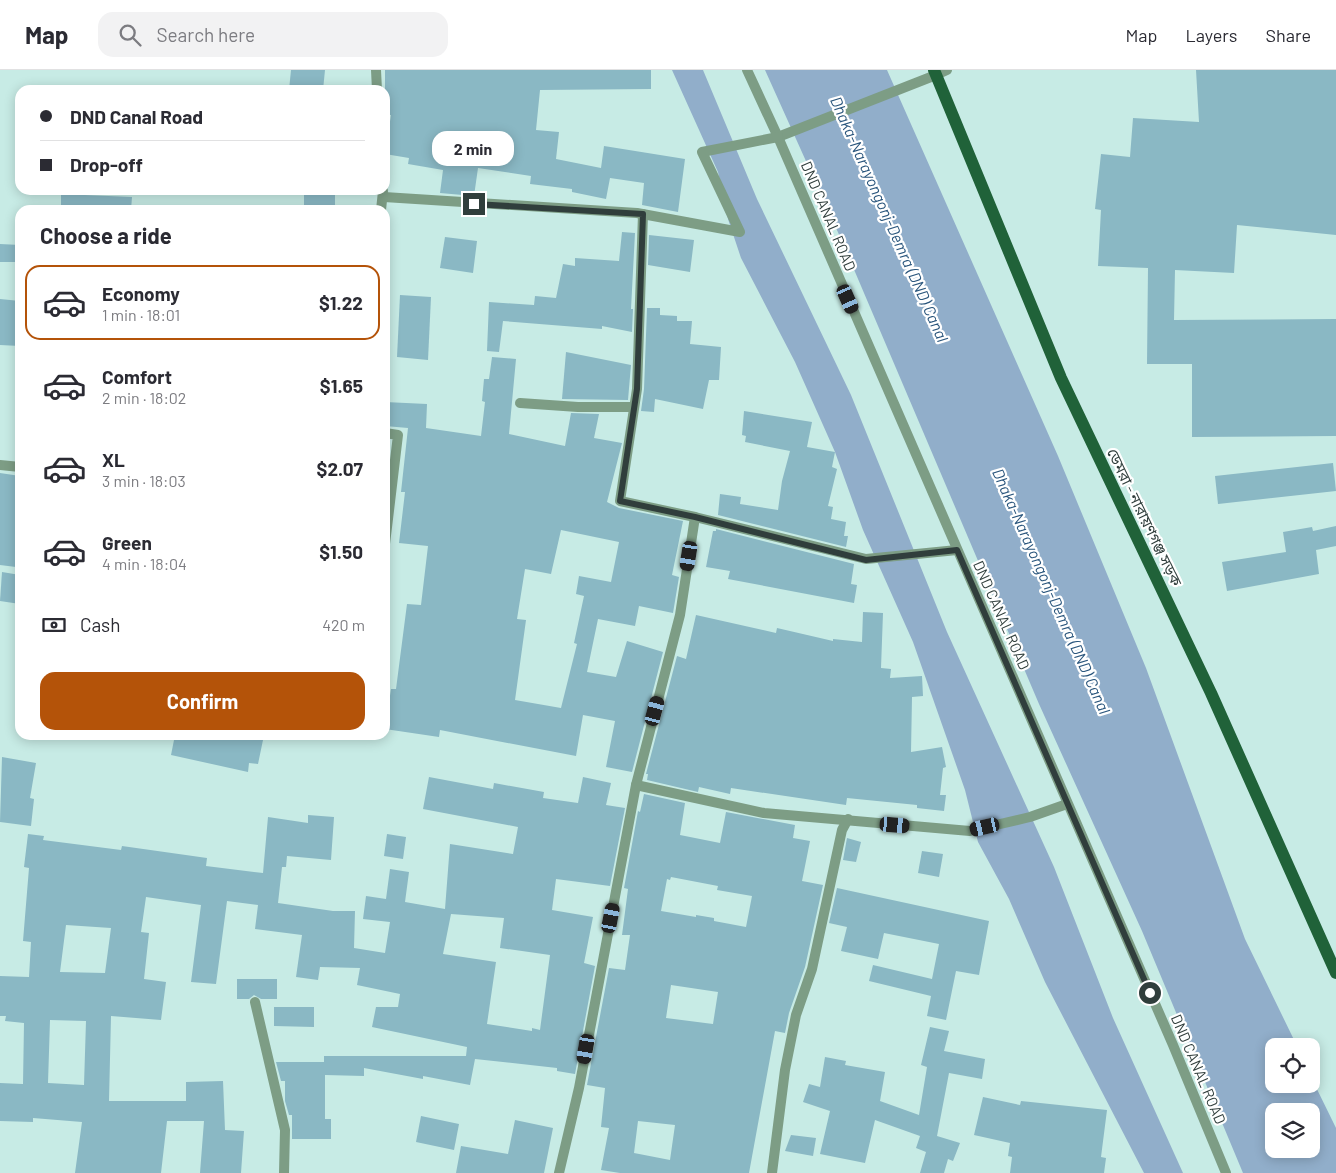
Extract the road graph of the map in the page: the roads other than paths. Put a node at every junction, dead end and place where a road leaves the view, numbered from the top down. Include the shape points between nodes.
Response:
1 (376, 70) edge
2 (747, 70) edge
3 (939, 72) edge
4 (377, 85) edge
5 (778, 137) junction
6 (390, 195) edge
7 (643, 214) junction
8 (520, 403) dead end
9 (633, 407) junction
10 (390, 434) edge
11 (0, 465) edge
12 (15, 466) edge
13 (390, 502) edge
14 (695, 517) junction
15 (957, 550) junction
16 (636, 785) junction
17 (1067, 804) junction
18 (848, 819) junction
19 (1336, 973) edge
20 (255, 1002) dead end
21 (284, 1173) edge
22 (559, 1173) edge
23 (772, 1173) edge
24 (1226, 1173) edge

1 - 4 street
2 - 5 street, DND CANAL ROAD
3 - 5 street
3 - 19 main road, ডেমরা - নারায়ণগঞ্জ সড়ক via 1061,378 1211,693
5 - 7 street via 702,152 740,232
5 - 15 street, DND CANAL ROAD
6 - 7 street
7 - 9 street via 637,389
8 - 9 street
9 - 14 street via 620,501
10 - 13 street via 398,435
11 - 12 street
14 - 15 street via 866,560
14 - 16 street via 680,615
15 - 17 street, DND CANAL ROAD
16 - 18 street via 764,813
16 - 22 street via 579,1088
17 - 18 street via 1030,817 970,831
17 - 24 street, DND CANAL ROAD
18 - 23 street via 842,830 812,969 796,1015 785,1070
20 - 21 street via 285,1130

